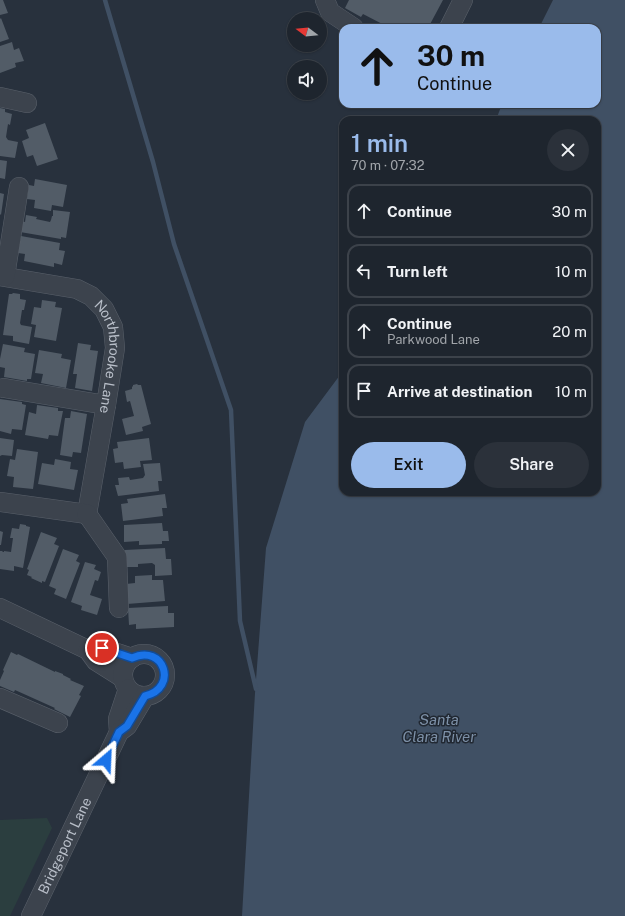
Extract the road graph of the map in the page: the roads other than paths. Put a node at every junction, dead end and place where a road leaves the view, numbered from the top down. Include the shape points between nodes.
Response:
1 (325, 0) edge
2 (463, 0) edge
3 (348, 24) edge
4 (451, 24) edge
5 (0, 97) edge
6 (27, 103) dead end
7 (19, 187) dead end
8 (3, 276) edge
9 (4, 388) dead end
10 (106, 405) junction
11 (0, 502) edge
12 (87, 514) junction
13 (0, 608) edge
14 (119, 608) dead end
15 (88, 650) junction
16 (132, 658) junction
17 (125, 684) junction
18 (145, 696) junction
19 (0, 698) edge
20 (58, 723) dead end
21 (119, 732) junction
22 (31, 916) edge

1 - 3 street via 330,12
2 - 4 street
5 - 6 street
7 - 8 street
8 - 10 street, Northbrooke Lane via 77,289 91,296 104,309 113,327 115,348
9 - 10 street
10 - 12 street, Northbrooke Lane
11 - 12 street
12 - 14 street via 117,557
13 - 15 street
15 - 16 street via 102,648
15 - 17 street
16 - 17 street via 124,667
16 - 18 street via 145,654 152,656 162,665 162,686 152,695
17 - 18 street via 132,693
17 - 21 street, Bridgeport Lane via 118,720
18 - 21 street, Bridgeport Lane via 127,726
19 - 20 street
21 - 22 street, Bridgeport Lane

